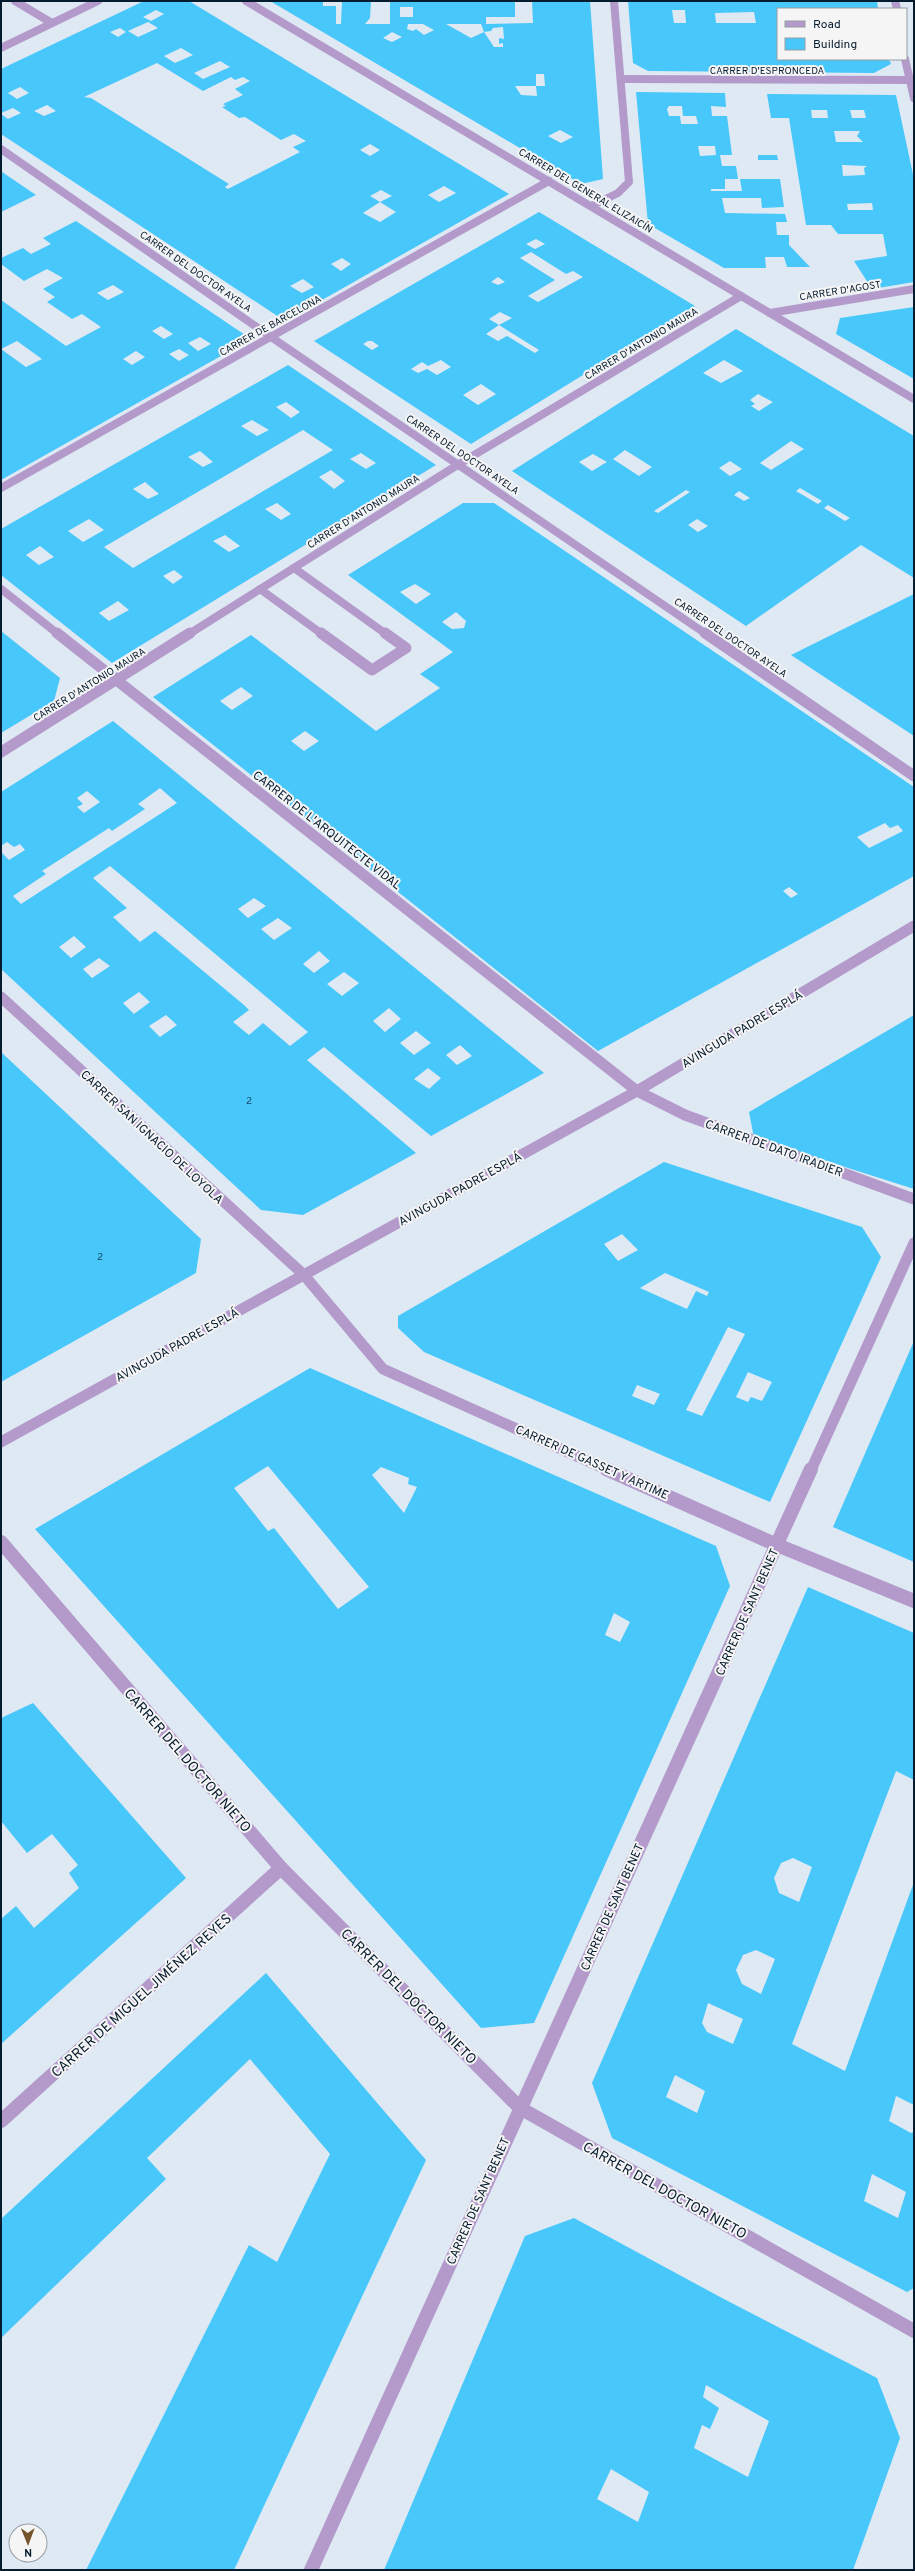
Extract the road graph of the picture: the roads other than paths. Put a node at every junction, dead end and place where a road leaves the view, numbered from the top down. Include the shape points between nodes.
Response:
1 (15, 1) edge
2 (98, 1) edge
3 (246, 1) edge
4 (614, 1) edge
5 (52, 23) junction
6 (1, 48) edge
7 (905, 60) edge
8 (620, 79) junction
9 (912, 80) edge
10 (914, 98) edge
11 (1, 149) edge
12 (549, 181) junction
13 (591, 206) junction
14 (914, 289) edge
15 (741, 296) junction
16 (770, 313) junction
17 (271, 337) junction
18 (914, 399) edge
19 (459, 464) junction
20 (1, 488) edge
21 (294, 568) junction
22 (1, 589) edge
23 (260, 589) junction
24 (116, 680) junction
25 (1, 752) edge
26 (914, 776) edge
27 (914, 926) edge
28 (1, 997) edge
29 (637, 1091) junction
30 (914, 1199) edge
31 (914, 1243) edge
32 (304, 1275) junction
33 (1, 1442) edge
34 (1, 1542) edge
35 (777, 1545) junction
36 (914, 1601) edge
37 (281, 1868) junction
38 (520, 2108) junction
39 (1, 2121) edge
40 (914, 2331) edge
41 (311, 2570) edge

1 - 5 street
2 - 5 street
3 - 12 street, CARRER DEL GENERAL ELIZAICÍN
4 - 8 street
5 - 6 street
7 - 9 street
8 - 9 street, CARRER D'ESPRONCEDA
8 - 13 street via 629,182 618,193
9 - 10 street
11 - 17 street, CARRER DEL DOCTOR AYELA
12 - 13 street, CARRER DEL GENERAL ELIZAICÍN
12 - 17 street, CARRER DE BARCELONA
13 - 15 street, CARRER DEL GENERAL ELIZAICÍN
14 - 16 street, CARRER D'AGOST
15 - 16 street, CARRER DEL GENERAL ELIZAICÍN
15 - 19 street, CARRER D'ANTONIO MAURA
16 - 18 street, CARRER DEL GENERAL ELIZAICÍN
17 - 19 street, CARRER DEL DOCTOR AYELA
17 - 20 street, CARRER DE BARCELONA
19 - 21 street, CARRER D'ANTONIO MAURA
19 - 26 street, CARRER DEL DOCTOR AYELA
21 - 23 street, CARRER D'ANTONIO MAURA
21 - 23 street via 406,648 372,670
22 - 24 street, CARRER DE L'ARQUITECTE VIDAL
23 - 24 street, CARRER D'ANTONIO MAURA
24 - 25 street, CARRER D'ANTONIO MAURA
24 - 29 street, CARRER DE L'ARQUITECTE VIDAL
27 - 29 street, AVINGUDA PADRE ESPLÁ
28 - 32 street, CARRER SAN IGNACIO DE LOYOLA
29 - 30 street, CARRER DE DATO IRADIER via 685,1115
29 - 32 street, AVINGUDA PADRE ESPLÁ
31 - 35 street, CARRER DE SANT BENET
32 - 33 street, AVINGUDA PADRE ESPLÁ
32 - 35 street, CARRER DE GASSET Y ARTIME via 383,1369
34 - 37 street, CARRER DEL DOCTOR NIETO
35 - 36 street, CARRER DE GASSET Y ARTIME
35 - 38 street, CARRER DE SANT BENET
37 - 38 street, CARRER DEL DOCTOR NIETO
37 - 39 street, CARRER DE MIGUEL JIMÉNEZ REYES
38 - 40 street, CARRER DEL DOCTOR NIETO
38 - 41 street, CARRER DE SANT BENET

